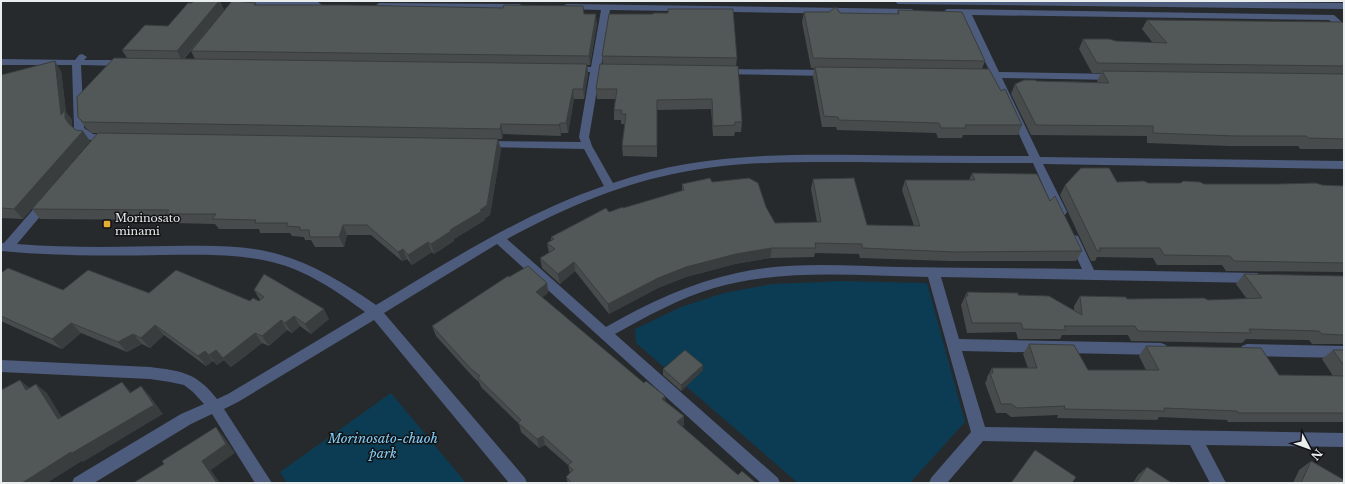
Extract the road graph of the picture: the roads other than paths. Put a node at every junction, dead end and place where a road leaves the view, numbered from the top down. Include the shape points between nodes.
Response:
1 (898, 1) edge
2 (330, 5) edge
3 (370, 6) edge
4 (1344, 6) edge
5 (527, 7) edge
6 (558, 7) edge
7 (606, 8) junction
8 (231, 10) edge
9 (919, 12) edge
10 (935, 12) edge
11 (966, 12) junction
12 (1344, 28) edge
13 (80, 59) junction
14 (1, 62) edge
15 (131, 64) edge
16 (561, 69) edge
17 (595, 70) junction
18 (625, 70) edge
19 (711, 71) edge
20 (837, 73) edge
21 (970, 75) edge
22 (995, 76) junction
23 (1123, 77) edge
24 (101, 138) junction
25 (117, 138) edge
26 (476, 144) edge
27 (587, 146) junction
28 (91, 150) edge
29 (1037, 160) junction
30 (1344, 165) edge
31 (610, 187) junction
32 (56, 191) edge
33 (498, 238) junction
34 (4, 248) edge
35 (933, 272) junction
36 (1090, 274) junction
37 (1273, 278) edge
38 (375, 312) junction
39 (606, 333) junction
40 (954, 345) junction
41 (1177, 349) edge
42 (1232, 350) edge
43 (1344, 352) edge
44 (1, 366) edge
45 (16, 366) junction
46 (1, 374) edge
47 (215, 406) junction
48 (979, 434) junction
49 (1194, 438) junction
50 (1344, 440) edge
51 (80, 483) edge
52 (264, 483) edge
53 (519, 483) edge
54 (772, 483) edge
55 (936, 483) edge
56 (1218, 483) edge

1 - 4 street
2 - 8 street via 236,4
3 - 5 street
6 - 7 street
7 - 9 street
7 - 17 street
10 - 11 street
11 - 12 street via 1331,17
11 - 22 street
13 - 14 street
13 - 15 street
13 - 24 street via 76,70 79,128 88,137
16 - 17 street
17 - 18 street
17 - 27 street via 584,137
19 - 20 street
21 - 22 street
22 - 23 street
22 - 29 street
24 - 25 street
24 - 28 street
26 - 27 street
27 - 31 street
29 - 30 street
29 - 31 street via 735,160 697,165
29 - 36 street
31 - 33 street via 531,220
32 - 34 street
33 - 38 street
33 - 39 street
34 - 38 street via 257,254 282,260 320,275
35 - 36 street
35 - 39 street via 781,272 714,282 681,294
35 - 40 street
36 - 37 street
38 - 47 street via 233,398
38 - 53 street
39 - 54 street
40 - 41 street
40 - 48 street
42 - 43 street
44 - 45 street
45 - 46 street
45 - 47 street via 170,376 190,382
47 - 51 street via 186,419
47 - 52 street
48 - 49 street
48 - 55 street
49 - 50 street
49 - 56 street

